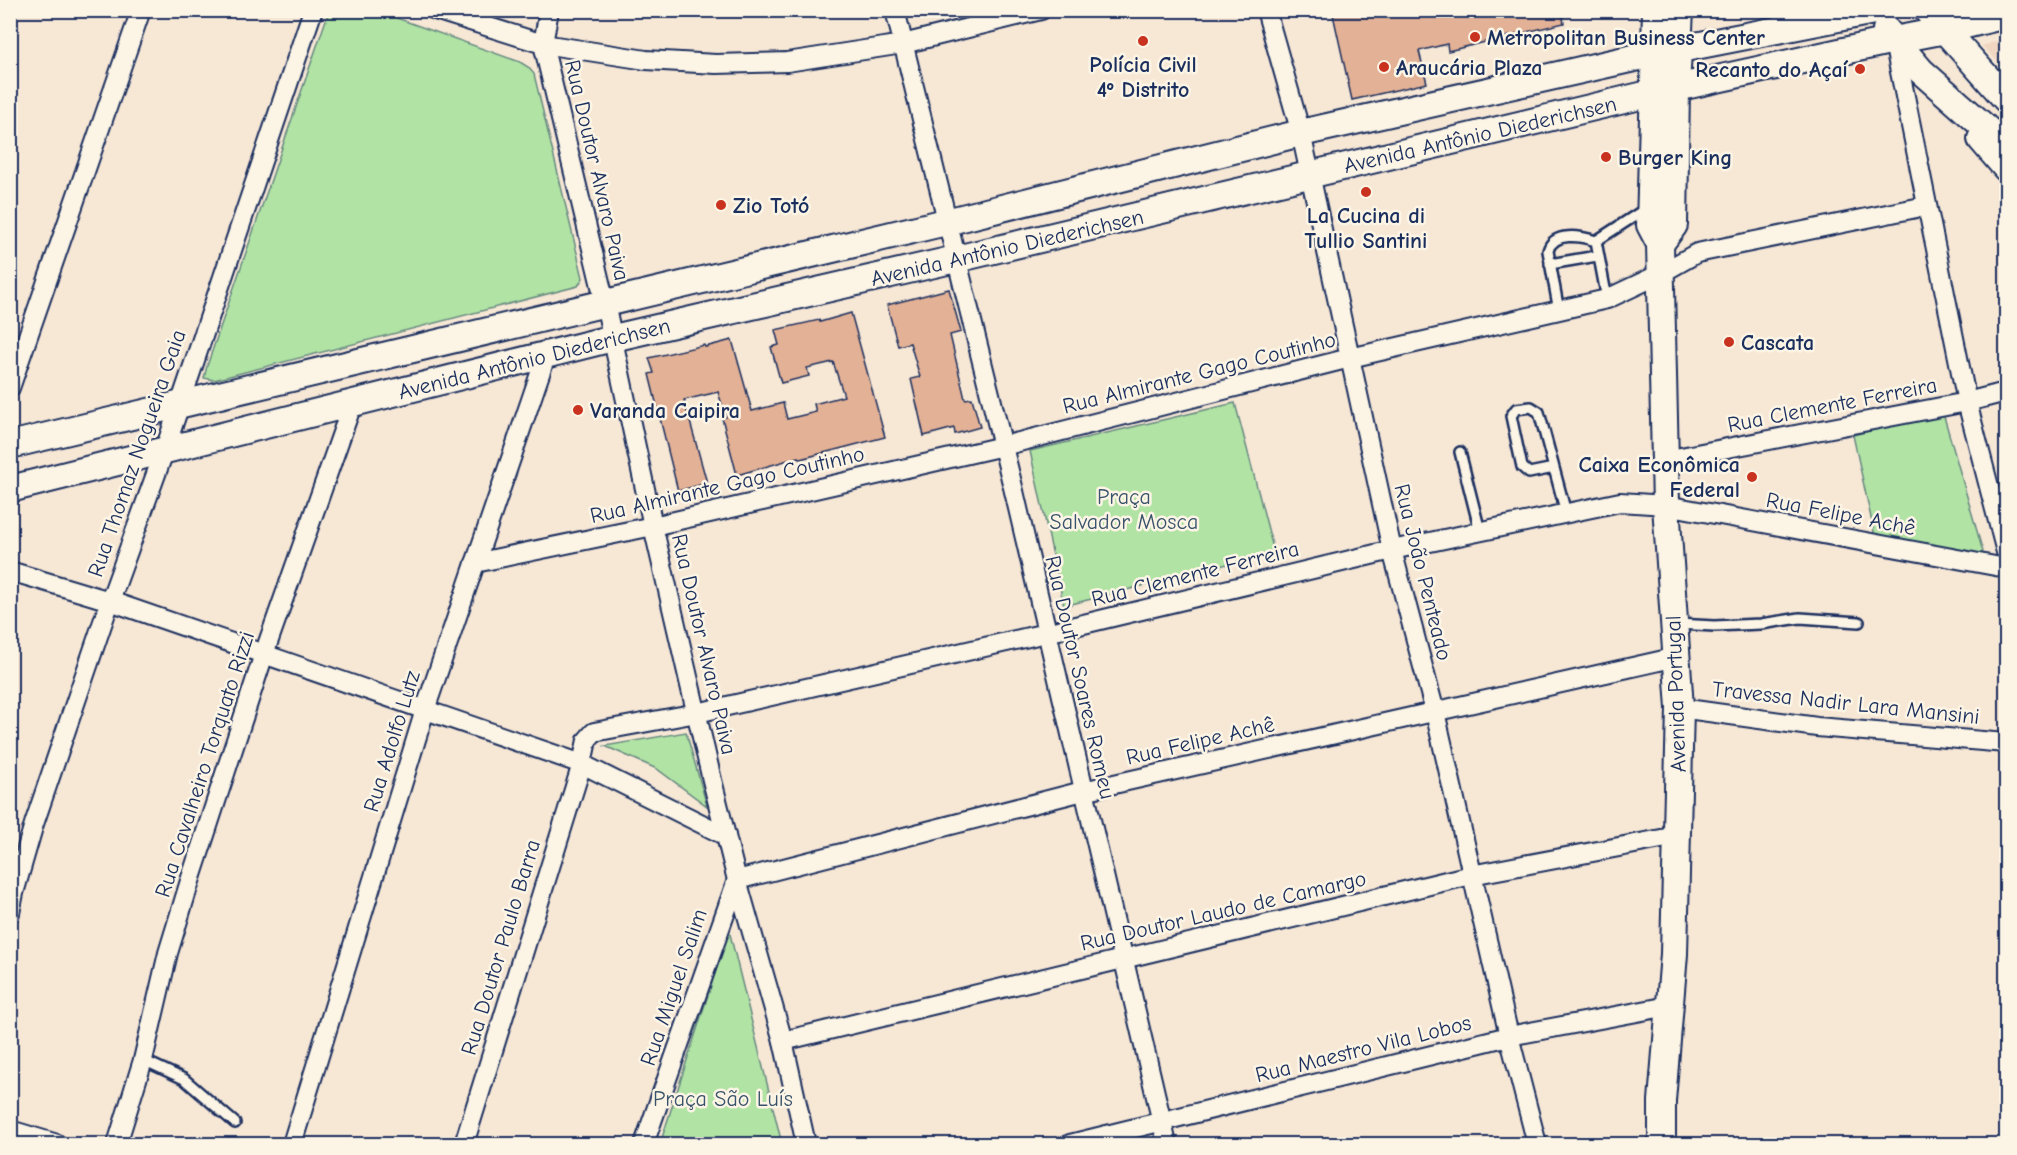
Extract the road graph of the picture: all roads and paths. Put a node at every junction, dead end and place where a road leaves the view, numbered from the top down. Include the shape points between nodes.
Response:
1 (141, 10) edge
2 (313, 10) edge
3 (435, 10) edge
4 (549, 10) edge
5 (895, 10) edge
6 (1041, 10) edge
7 (1266, 10) edge
8 (1656, 10) edge
9 (1680, 10) edge
10 (1927, 10) edge
11 (1874, 11) edge
12 (2007, 15) edge
13 (1946, 30) junction
14 (1894, 40) junction
15 (543, 44) junction
16 (903, 44) junction
17 (1666, 52) junction
18 (1921, 71) junction
19 (1664, 91) junction
20 (2007, 99) edge
21 (1301, 133) junction
22 (2007, 146) edge
23 (2007, 168) edge
24 (1311, 175) junction
25 (1650, 206) junction
26 (1926, 206) junction
27 (946, 222) junction
28 (1596, 241) junction
29 (1660, 244) junction
30 (1598, 256) junction
31 (956, 259) junction
32 (1550, 264) junction
33 (1660, 274) junction
34 (1607, 299) junction
35 (605, 303) junction
36 (1559, 311) junction
37 (613, 338) junction
38 (546, 356) junction
39 (1350, 358) junction
40 (10, 388) edge
41 (2007, 392) edge
42 (353, 402) junction
43 (1967, 402) junction
44 (179, 405) junction
45 (10, 445) edge
46 (1003, 446) junction
47 (164, 452) junction
48 (1461, 452) dead end
49 (1665, 460) junction
50 (1554, 468) junction
51 (10, 489) edge
52 (1666, 505) junction
53 (1566, 513) junction
54 (653, 526) junction
55 (1480, 531) junction
56 (1392, 550) junction
57 (2007, 552) edge
58 (475, 563) junction
59 (2007, 568) edge
60 (10, 571) edge
61 (110, 601) junction
62 (1858, 621) dead end
63 (1674, 624) junction
64 (1046, 633) junction
65 (264, 654) junction
66 (1677, 657) junction
67 (1680, 708) junction
68 (425, 710) junction
69 (1435, 712) junction
70 (697, 713) junction
71 (2007, 743) edge
72 (582, 764) junction
73 (1083, 790) junction
74 (726, 836) junction
75 (1677, 836) junction
76 (1471, 875) junction
77 (736, 880) junction
78 (10, 913) edge
79 (1123, 958) junction
80 (1669, 1006) junction
81 (1509, 1036) junction
82 (783, 1041) junction
83 (143, 1060) junction
84 (1161, 1122) junction
85 (235, 1124) dead end
86 (10, 1130) edge
87 (57, 1144) edge
88 (117, 1144) edge
89 (292, 1144) edge
90 (464, 1144) edge
91 (644, 1144) edge
92 (806, 1144) edge
93 (1070, 1144) edge
94 (1167, 1144) edge
95 (1537, 1144) edge
96 (1662, 1144) edge

1 - 40 street
2 - 44 street, Rua Thomaz Nogueira Gaia
3 - 15 street
4 - 15 street, Rua Doutor Alvaro Paiva
5 - 16 street, Rua Doutor Soares Romeu
6 - 16 street
7 - 21 street, Rua João Penteado
8 - 17 main road, Avenida Portugal
9 - 17 main road, Avenida Portugal
10 - 13 main road
11 - 14 main road
11 - 17 main road, Avenida Antônio Diederichsen
12 - 13 main road, Avenida Antônio Diederichsen
13 - 14 main road, Avenida Antônio Diederichsen
13 - 20 main road
14 - 18 main road
14 - 19 main road, Avenida Antônio Diederichsen
14 - 26 street
15 - 16 street via 646,60 716,64 787,62
15 - 35 street, Rua Doutor Alvaro Paiva
16 - 27 street, Rua Doutor Soares Romeu
17 - 19 main road, Avenida Portugal
17 - 21 main road, Avenida Antônio Diederichsen
18 - 22 main road
18 - 23 main road
19 - 24 main road, Avenida Antônio Diederichsen
19 - 25 main road, Avenida Portugal
19 - 29 main road, Avenida Portugal via 1674,225
21 - 24 street, Rua João Penteado
21 - 27 main road, Avenida Antônio Diederichsen
24 - 31 main road, Avenida Antônio Diederichsen
24 - 39 street, Rua João Penteado
25 - 28 lane
25 - 29 main road, Avenida Portugal via 1650,225
26 - 33 street, Rua Almirante Gago Coutinho via 1697,253
26 - 43 street
27 - 31 street, Rua Doutor Soares Romeu
27 - 35 main road, Avenida Antônio Diederichsen
28 - 30 lane
28 - 32 lane via 1580,236 1554,239 1548,251
29 - 33 main road, Avenida Portugal
30 - 32 lane
30 - 34 lane
31 - 37 main road, Avenida Antônio Diederichsen
31 - 46 street, Rua Doutor Soares Romeu
32 - 36 lane
33 - 34 street, Rua Almirante Gago Coutinho
33 - 49 main road, Avenida Portugal
34 - 36 street, Rua Almirante Gago Coutinho
35 - 37 street, Rua Doutor Alvaro Paiva
35 - 44 main road, Avenida Antônio Diederichsen
36 - 39 street, Rua Almirante Gago Coutinho
37 - 38 main road, Avenida Antônio Diederichsen
37 - 54 street, Rua Doutor Alvaro Paiva
38 - 42 main road, Avenida Antônio Diederichsen
38 - 58 street, Rua Adolfo Lutz
39 - 46 street, Rua Almirante Gago Coutinho
39 - 56 street, Rua João Penteado
41 - 43 street, Rua Clemente Ferreira
42 - 47 main road, Avenida Antônio Diederichsen
42 - 65 street, Rua Cavalheiro Torquato Rizzi
43 - 49 street, Rua Clemente Ferreira
43 - 57 street
44 - 45 main road, Avenida Antônio Diederichsen
44 - 47 street, Rua Thomaz Nogueira Gaia
46 - 54 street, Rua Almirante Gago Coutinho
46 - 64 street, Rua Doutor Soares Romeu
47 - 51 main road, Avenida Antônio Diederichsen
47 - 61 street, Rua Thomaz Nogueira Gaia
48 - 55 lane
49 - 52 main road, Avenida Portugal
50 - 50 lane via 1539,412 1531,407 1516,409 1511,416 1522,467 1529,473
50 - 53 lane
52 - 53 street, Rua Clemente Ferreira via 1620,502
52 - 59 street, Rua Felipe Achê
52 - 63 main road, Avenida Portugal
53 - 55 street, Rua Clemente Ferreira
54 - 58 street, Rua Almirante Gago Coutinho
54 - 70 street, Rua Doutor Alvaro Paiva
55 - 56 street, Rua Clemente Ferreira
56 - 64 street, Rua Clemente Ferreira
56 - 69 street, Rua João Penteado
58 - 68 street, Rua Adolfo Lutz
60 - 61 street
61 - 65 street
61 - 78 street, Rua Thomaz Nogueira Gaia via 34,824
62 - 63 lane via 1800,618 1761,624
63 - 66 main road, Avenida Portugal
64 - 70 street, Rua Clemente Ferreira
64 - 73 street, Rua Doutor Soares Romeu
65 - 68 street
65 - 83 street, Rua Cavalheiro Torquato Rizzi via 168,953
66 - 67 main road, Avenida Portugal
66 - 69 street, Rua Felipe Achê
67 - 71 street, Travessa Nadir Lara Mansini via 1817,727
67 - 75 main road, Avenida Portugal
68 - 72 street
68 - 89 street, Rua Adolfo Lutz
69 - 73 street, Rua Felipe Achê
69 - 76 street, Rua João Penteado
70 - 72 street, Rua Clemente Ferreira via 594,732 587,740
70 - 74 street, Rua Doutor Alvaro Paiva
72 - 74 street
72 - 90 street, Rua Doutor Paulo Barra
73 - 77 street, Rua Felipe Achê
73 - 79 street, Rua Doutor Soares Romeu
74 - 77 street, Rua Doutor Alvaro Paiva
75 - 76 street, Rua Doutor Laudo de Camargo
75 - 80 main road, Avenida Portugal
76 - 79 street, Rua Doutor Laudo de Camargo
76 - 81 street, Rua João Penteado
77 - 82 street, Rua Doutor Alvaro Paiva
77 - 91 street, Rua Miguel Salim
79 - 82 street, Rua Doutor Laudo de Camargo
79 - 84 street, Rua Doutor Soares Romeu
80 - 81 street, Rua Maestro Vila Lobos
80 - 96 main road, Avenida Portugal
81 - 84 street, Rua Maestro Vila Lobos
81 - 95 street, Rua João Penteado
82 - 92 street, Rua Doutor Alvaro Paiva
83 - 85 lane via 184,1079
83 - 88 street, Rua Cavalheiro Torquato Rizzi
84 - 93 street, Rua Maestro Vila Lobos
84 - 94 street, Rua Doutor Soares Romeu
86 - 87 street

